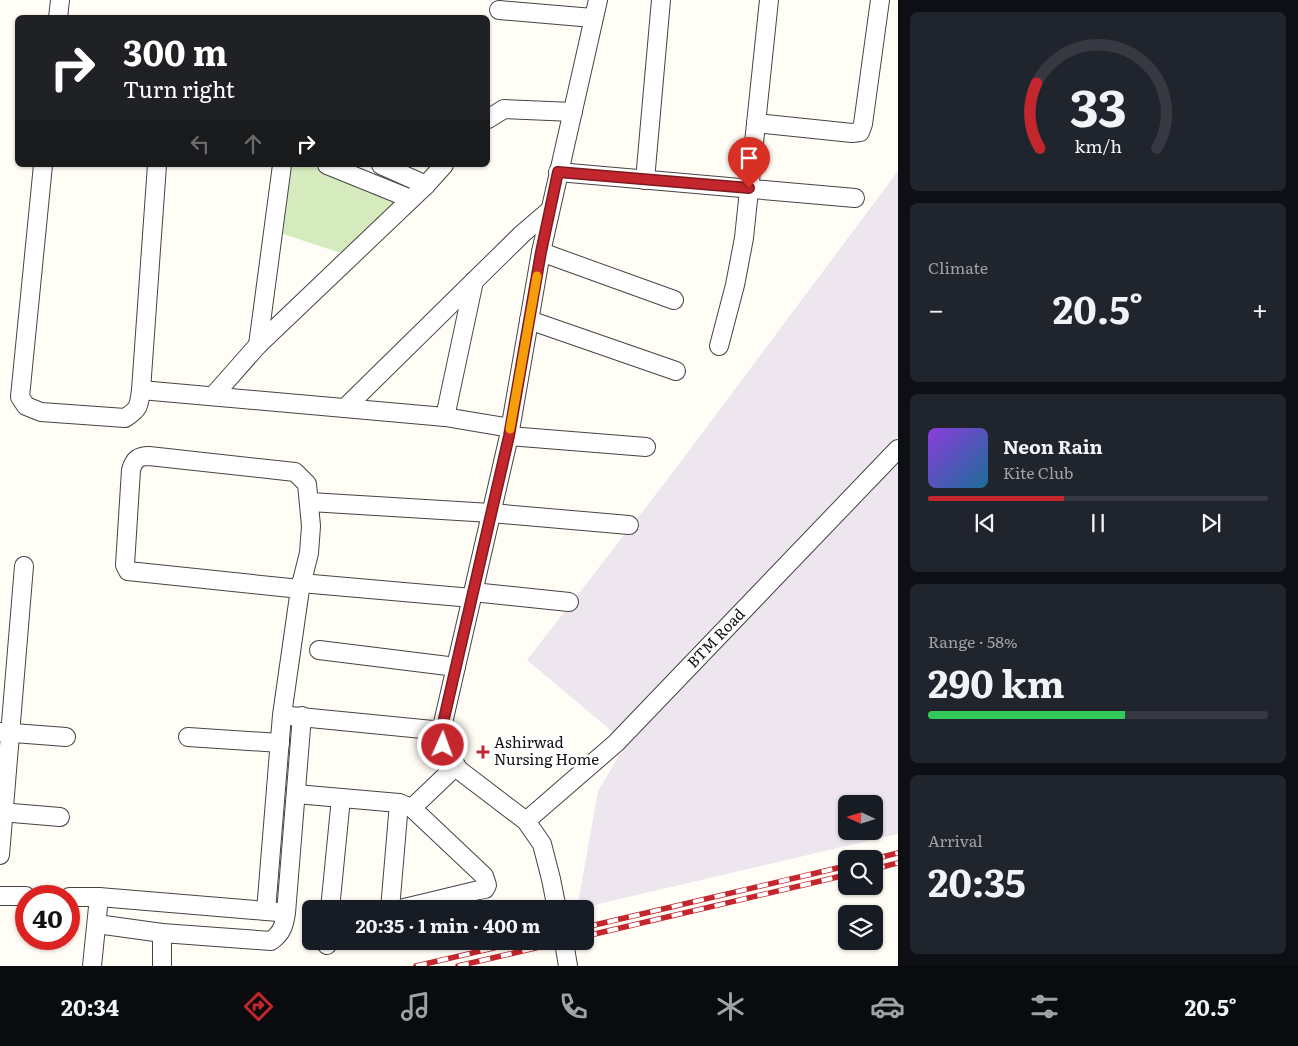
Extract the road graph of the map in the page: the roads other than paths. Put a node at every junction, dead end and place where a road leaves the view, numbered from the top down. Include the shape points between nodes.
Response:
1 (60, 0) edge
2 (598, 0) edge
3 (661, 0) edge
4 (770, 0) edge
5 (880, 0) edge
6 (499, 10) dead end
7 (58, 15) edge
8 (594, 18) junction
9 (574, 112) junction
10 (490, 119) edge
11 (756, 123) junction
12 (43, 167) edge
13 (157, 167) edge
14 (282, 167) edge
15 (332, 167) edge
16 (386, 167) edge
17 (442, 167) edge
18 (558, 172) junction
19 (645, 180) junction
20 (426, 185) junction
21 (749, 188) junction
22 (855, 198) dead end
23 (411, 199) junction
24 (550, 210) junction
25 (541, 252) junction
26 (474, 281) junction
27 (674, 300) dead end
28 (529, 320) junction
29 (258, 345) junction
30 (719, 346) dead end
31 (676, 371) dead end
32 (141, 390) junction
33 (213, 396) junction
34 (345, 408) junction
35 (445, 417) junction
36 (509, 432) junction
37 (646, 447) dead end
38 (898, 449) edge
39 (310, 502) junction
40 (492, 513) junction
41 (629, 525) dead end
42 (24, 566) dead end
43 (301, 586) junction
44 (473, 595) junction
45 (569, 602) dead end
46 (319, 650) dead end
47 (8, 658) edge
48 (456, 667) junction
49 (282, 715) junction
50 (302, 716) junction
51 (443, 731) junction
52 (5, 733) edge
53 (66, 737) dead end
54 (188, 737) dead end
55 (280, 742) junction
56 (456, 766) junction
57 (296, 794) junction
58 (341, 798) junction
59 (406, 805) junction
60 (2, 812) edge
61 (60, 817) dead end
62 (526, 821) junction
63 (0, 855) edge
64 (0, 896) edge
65 (15, 896) edge
66 (80, 897) edge
67 (99, 897) junction
68 (331, 900) edge
69 (391, 900) edge
70 (437, 900) edge
71 (556, 900) edge
72 (266, 911) junction
73 (286, 913) junction
74 (97, 924) junction
75 (162, 933) junction
76 (565, 950) edge
77 (92, 966) edge
78 (162, 966) edge
79 (568, 966) edge

1 - 7 street
2 - 8 street
3 - 19 street
4 - 11 street
5 - 11 street via 860,132 852,134
6 - 8 street
8 - 9 street
9 - 10 street via 504,109
9 - 18 street
11 - 21 street
12 - 32 street via 20,397 26,406 41,412 125,418 136,411
13 - 32 street
14 - 29 street
15 - 23 street
16 - 20 street
17 - 20 street
18 - 19 street
18 - 24 street
19 - 21 street
20 - 23 street
21 - 22 street
21 - 30 street via 744,238
23 - 29 street
24 - 25 street
24 - 26 street
25 - 27 street
25 - 28 street
26 - 34 street
26 - 35 street
28 - 31 street
28 - 36 street
29 - 33 street
32 - 33 street
33 - 34 street
34 - 35 street
35 - 36 street
36 - 37 street
36 - 40 street
38 - 62 street, BTM Road via 616,743
39 - 40 street
39 - 43 street via 309,553
39 - 43 street via 307,484 295,472 141,456 133,464 125,565 128,571
40 - 41 street
40 - 44 street
42 - 47 street
43 - 44 street
43 - 49 street
44 - 45 street
44 - 48 street
46 - 48 street
47 - 52 street
48 - 51 street
49 - 50 street
49 - 55 street
50 - 51 street
50 - 57 street
51 - 56 street via 443,745
52 - 53 street
52 - 60 street
54 - 55 street
55 - 72 street
56 - 59 street
56 - 62 street
57 - 58 street
57 - 73 street
58 - 59 street
58 - 68 street
59 - 69 street
59 - 70 street via 484,876 487,885
60 - 61 street
60 - 63 street
62 - 71 street via 542,844
64 - 65 street
66 - 67 street
67 - 72 street
67 - 74 street
72 - 73 street
73 - 75 street via 280,935 271,941
74 - 75 street
74 - 77 street
75 - 78 street
76 - 79 street

